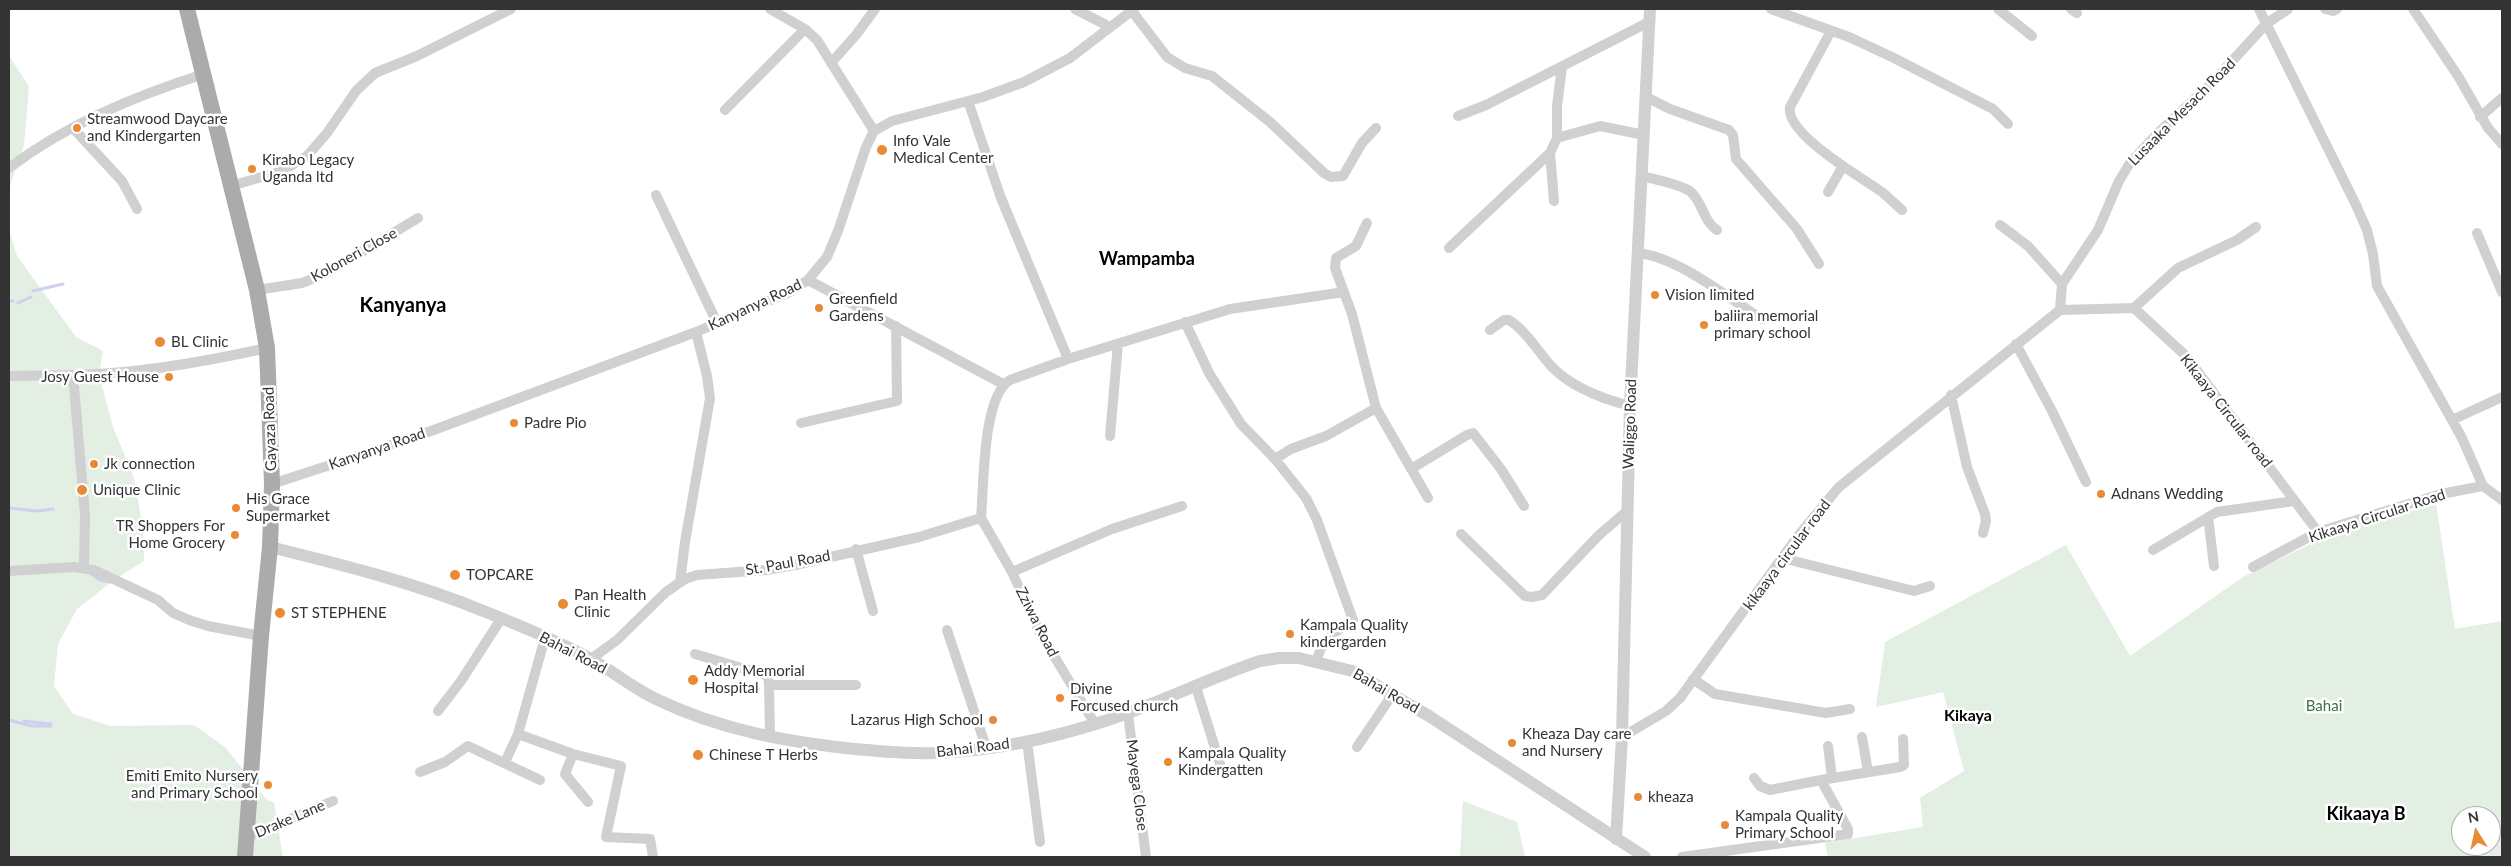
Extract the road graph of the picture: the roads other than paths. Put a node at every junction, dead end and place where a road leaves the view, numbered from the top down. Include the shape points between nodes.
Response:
1 (186, 9) edge
2 (511, 9) edge
3 (770, 9) edge
4 (875, 9) edge
5 (1075, 9) edge
6 (1650, 9) edge
7 (1771, 9) edge
8 (1998, 9) edge
9 (2259, 9) edge
10 (2288, 9) edge
11 (2325, 9) edge
12 (2337, 9) edge
13 (2413, 9) edge
14 (1133, 10) edge
15 (1649, 22) junction
16 (2266, 24) junction
17 (805, 28) junction
18 (1110, 28) junction
19 (1832, 31) junction
20 (2032, 36) dead end
21 (832, 63) junction
22 (1562, 67) junction
23 (204, 74) junction
24 (1646, 97) junction
25 (2502, 98) edge
26 (968, 101) junction
27 (725, 110) dead end
28 (1458, 116) dead end
29 (2480, 117) junction
30 (2008, 124) dead end
31 (73, 128) junction
32 (1376, 128) dead end
33 (874, 131) junction
34 (1644, 134) junction
35 (1557, 138) junction
36 (2502, 144) edge
37 (1550, 153) junction
38 (1843, 166) junction
39 (9, 168) edge
40 (1642, 176) junction
41 (231, 186) junction
42 (1828, 192) dead end
43 (656, 195) dead end
44 (1554, 201) dead end
45 (137, 209) dead end
46 (1902, 210) dead end
47 (418, 218) dead end
48 (1367, 224) dead end
49 (2000, 225) dead end
50 (2256, 227) dead end
51 (1717, 230) dead end
52 (2477, 233) dead end
53 (1449, 248) dead end
54 (1638, 253) junction
55 (1819, 264) dead end
56 (808, 280) junction
57 (2062, 284) junction
58 (257, 290) junction
59 (1344, 292) junction
60 (2502, 292) edge
61 (2134, 308) junction
62 (2060, 310) junction
63 (1762, 319) dead end
64 (1185, 322) junction
65 (717, 323) junction
66 (896, 326) junction
67 (1490, 330) dead end
68 (696, 332) junction
69 (1118, 344) junction
70 (2016, 344) junction
71 (267, 348) junction
72 (1068, 359) junction
73 (9, 376) edge
74 (74, 376) junction
75 (1003, 384) junction
76 (1951, 395) junction
77 (2502, 396) edge
78 (1630, 406) junction
79 (1376, 408) junction
80 (2452, 420) junction
81 (802, 423) dead end
82 (1110, 436) dead end
83 (1274, 459) junction
84 (1412, 469) junction
85 (2086, 482) dead end
86 (272, 484) junction
87 (2483, 486) junction
88 (1428, 498) dead end
89 (2502, 500) edge
90 (2294, 501) junction
91 (1182, 506) dead end
92 (1524, 506) dead end
93 (1627, 511) junction
94 (2208, 517) junction
95 (981, 518) junction
96 (1982, 532) dead end
97 (2318, 532) junction
98 (1461, 534) dead end
99 (270, 547) junction
100 (856, 550) junction
101 (2153, 550) dead end
102 (1782, 558) junction
103 (2214, 566) dead end
104 (2253, 566) dead end
105 (84, 568) junction
106 (9, 571) edge
107 (1012, 572) junction
108 (680, 582) junction
109 (1930, 586) dead end
110 (873, 611) dead end
111 (501, 619) junction
112 (947, 630) dead end
113 (260, 636) junction
114 (545, 638) junction
115 (695, 654) dead end
116 (591, 659) junction
117 (1317, 662) junction
118 (1693, 679) junction
119 (770, 685) junction
120 (856, 685) dead end
121 (1196, 687) junction
122 (1392, 694) junction
123 (1850, 710) dead end
124 (438, 711) dead end
125 (1128, 714) junction
126 (1095, 724) junction
127 (518, 734) junction
128 (1622, 737) junction
129 (1862, 737) dead end
130 (770, 738) junction
131 (1903, 739) dead end
132 (1027, 741) junction
133 (1828, 746) dead end
134 (986, 748) junction
135 (1357, 748) dead end
136 (573, 754) junction
137 (504, 762) junction
138 (1221, 767) dead end
139 (420, 772) dead end
140 (1868, 772) junction
141 (1754, 778) dead end
142 (1832, 778) junction
143 (540, 780) dead end
144 (1821, 780) junction
145 (333, 801) dead end
146 (588, 802) dead end
147 (247, 837) junction
148 (1616, 839) junction
149 (1040, 842) dead end
150 (245, 857) edge
151 (653, 857) edge
152 (1146, 857) edge
153 (1645, 857) edge
154 (1682, 857) edge

1 - 23 main road, Gayaza Road
2 - 41 street via 375,73 356,91 307,156 282,171
3 - 17 street
4 - 21 street
5 - 18 street
6 - 15 street, Waliggo Road
7 - 19 street
8 - 20 street
9 - 16 street
10 - 16 street, Lusaaka Mesach Road
11 - 12 street
13 - 29 street via 2458,76
14 - 18 street
14 - 32 street via 1167,57 1185,68 1212,76 1270,122 1324,174 1343,176
15 - 22 street
15 - 24 street, Waliggo Road
16 - 57 street, Lusaaka Mesach Road via 2212,83 2130,163 2098,230
16 - 80 street via 2367,230 2377,286
17 - 21 street
17 - 27 street
18 - 26 street via 1051,68 1004,90
19 - 30 street via 1886,54 1993,109
19 - 38 street via 1788,113 1818,147
21 - 33 street
22 - 28 street
22 - 35 street
23 - 31 street via 139,95
23 - 41 main road, Gayaza Road
24 - 34 street, Waliggo Road
24 - 55 street via 1729,130 1733,135 1736,159 1797,229
25 - 29 street
26 - 33 street via 892,121
26 - 72 street via 1001,198
29 - 36 street
31 - 39 street
31 - 45 street via 122,181
33 - 56 street, Kanyanya Road via 827,257
34 - 35 street via 1600,126
34 - 40 street, Waliggo Road
35 - 37 street
37 - 44 street
37 - 53 street
38 - 42 street
38 - 46 street
40 - 51 street via 1690,190 1700,203 1709,225
40 - 54 street, Waliggo Road
41 - 58 main road, Gayaza Road
43 - 65 street
47 - 58 street, Koloneri Close via 325,274 302,283
48 - 59 street via 1356,246 1334,262
49 - 57 street via 2028,246
50 - 61 street via 2237,240 2178,268
52 - 60 street
54 - 63 street via 1662,259
54 - 78 street, Waliggo Road
56 - 65 street, Kanyanya Road via 788,294
56 - 66 street
57 - 62 street, Lusaaka Mesach Road
58 - 71 main road, Gayaza Road
59 - 64 street via 1230,309
59 - 79 street
61 - 62 street
61 - 90 street, Kikaaya Circular road via 2186,356
62 - 70 street, kikaaya circular road
64 - 69 street
64 - 83 street via 1217,388 1241,424
65 - 68 street, Kanyanya Road
66 - 75 street
66 - 81 street via 897,401
67 - 78 street via 1508,320 1553,368 1569,380 1605,400
68 - 86 street, Kanyanya Road via 415,437
68 - 108 street via 710,398
69 - 72 street
69 - 82 street
70 - 76 street, kikaaya circular road
70 - 85 street
71 - 74 street via 115,374
71 - 86 main road, Gayaza Road
72 - 75 street
73 - 74 street
74 - 105 street via 85,515
75 - 95 street via 995,400 989,428
76 - 96 street via 1967,467 1985,514
76 - 102 street, kikaaya circular road via 1839,487
77 - 80 street
78 - 93 street, Waliggo Road
79 - 83 street via 1326,436
79 - 84 street
80 - 87 street
83 - 117 street via 1300,488 1317,520 1353,620 1326,640 1319,650
84 - 88 street
84 - 92 street via 1473,434
86 - 99 main road, Gayaza Road
87 - 89 street
87 - 97 street, Kikaaya Circular Road via 2441,494
90 - 94 street via 2217,512
90 - 97 street, Kikaaya Circular road
91 - 107 street via 1112,529
93 - 98 street via 1599,535 1542,596 1532,598 1525,596
93 - 128 street, Waliggo Road
94 - 101 street
94 - 103 street
95 - 100 street, St. Paul Road via 919,537
95 - 107 street, Zziwa Road
97 - 104 street, Kikaaya Circular Road
99 - 111 street, Bahai Road via 361,569
99 - 113 main road, Gayaza Road
100 - 108 street, St. Paul Road via 766,570 697,575
100 - 110 street
102 - 109 street via 1914,591
102 - 118 street, kikaaya circular road
105 - 106 street
105 - 113 street via 158,600 189,620
107 - 126 street, Zziwa Road via 1039,632
108 - 116 street, St. Paul Road via 617,640
111 - 114 street, Bahai Road
111 - 124 street
112 - 134 street
113 - 147 main road, Gayaza Road
114 - 116 street, Bahai Road
114 - 127 street
115 - 119 street via 768,676
116 - 130 street, Bahai Road via 656,699 688,714
117 - 121 street, Bahai Road via 1279,658 1236,669
117 - 122 street, Bahai Road via 1352,671
118 - 123 street via 1715,694 1826,713
118 - 128 street, kikaaya circular road via 1666,711
119 - 120 street
119 - 130 street
121 - 125 street, Bahai Road
121 - 138 street
122 - 135 street
122 - 148 street, Bahai Road
125 - 126 street, Bahai Road
125 - 152 street, Mayega Close
126 - 132 street, Bahai Road
127 - 136 street
127 - 137 street
128 - 148 street, Waliggo Road
129 - 140 street
130 - 134 street, Bahai Road via 924,754
131 - 140 street via 1904,765
132 - 134 street, Bahai Road
132 - 149 street
133 - 142 street
136 - 146 street via 565,774
136 - 151 street via 621,766 606,837 650,839
137 - 139 street via 468,746 445,762
137 - 143 street
140 - 142 street
141 - 144 street via 1760,786 1770,790
142 - 144 street
144 - 154 street via 1848,834
145 - 147 street, Drake Lane
147 - 150 main road, Gayaza Road
148 - 153 street, Bahai Road

